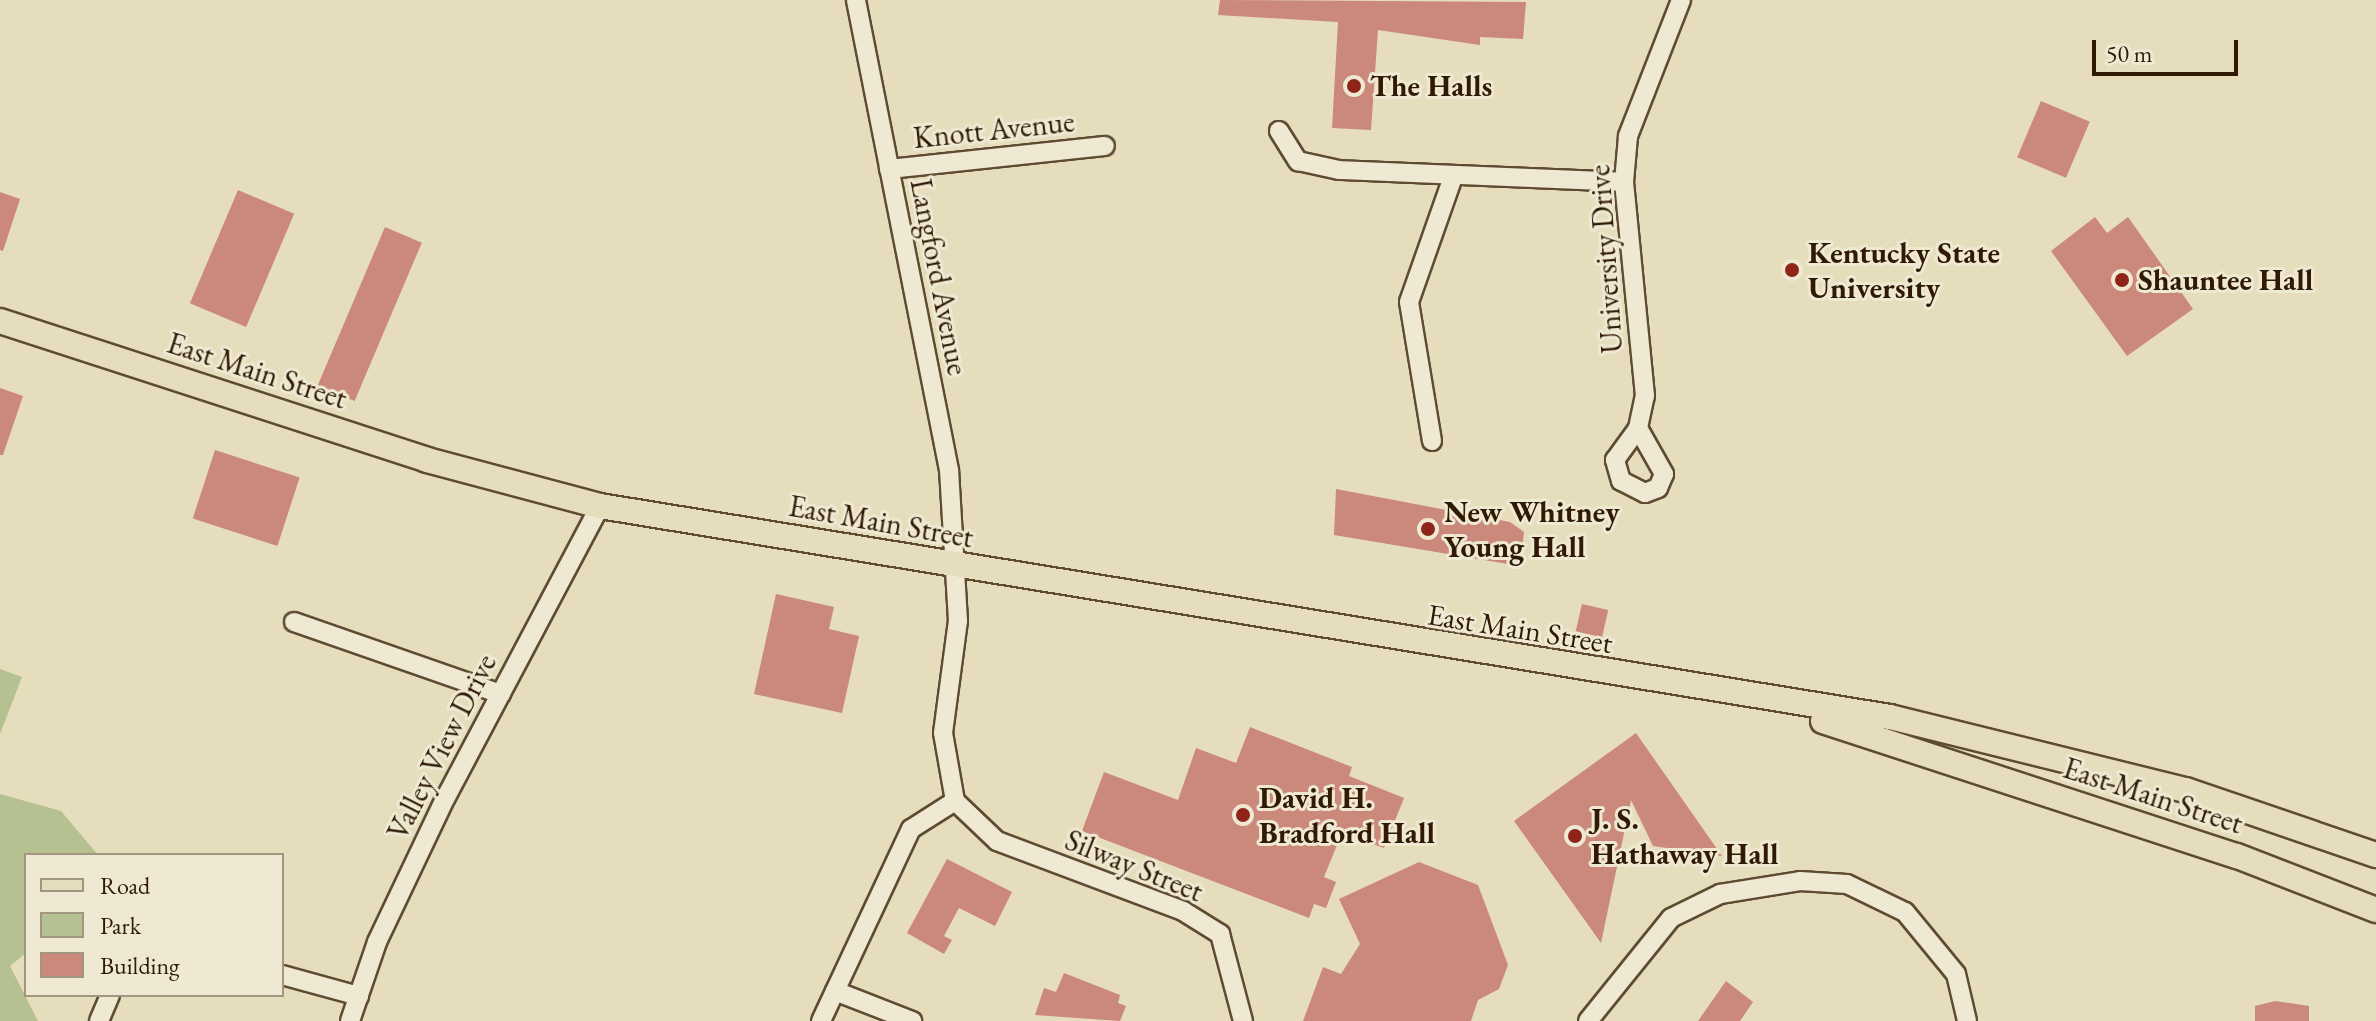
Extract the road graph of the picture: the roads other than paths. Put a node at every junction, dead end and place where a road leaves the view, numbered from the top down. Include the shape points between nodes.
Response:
1 (856, 0) edge
2 (1681, 0) edge
3 (1279, 131) dead end
4 (1105, 146) dead end
5 (889, 169) junction
6 (1452, 180) junction
7 (1624, 182) junction
8 (0, 321) edge
9 (1638, 428) dead end
10 (1432, 441) dead end
11 (600, 506) junction
12 (952, 567) junction
13 (294, 622) dead end
14 (501, 694) junction
15 (1771, 704) junction
16 (955, 801) junction
17 (2376, 855) edge
18 (2376, 910) edge
19 (284, 976) edge
20 (835, 991) junction
21 (359, 996) junction
22 (109, 997) edge
23 (99, 1021) edge
24 (350, 1021) edge
25 (821, 1021) edge
26 (912, 1021) edge
27 (1243, 1021) edge
28 (1588, 1021) edge
29 (1967, 1021) edge

1 - 5 street, Langford Avenue
2 - 7 street, University Drive via 1628,136
3 - 6 street via 1289,154 1314,166
4 - 5 street, Knott Avenue
5 - 12 street, Langford Avenue via 949,470
6 - 7 street
6 - 10 street via 1409,302
7 - 9 street, University Drive via 1645,396
8 - 11 main road, East Main Street via 433,462
11 - 12 main road, East Main Street
11 - 14 street, Valley View Drive
12 - 15 main road, East Main Street
12 - 16 street, Langford Avenue via 958,621 943,733
13 - 14 street
14 - 21 street, Valley View Drive via 377,942
15 - 17 main road, East Main Street via 1890,717 2042,752 2242,806
15 - 18 main road, East Main Street via 2237,856
16 - 20 street via 911,829
16 - 27 street, Silway Street via 997,841 1183,911 1220,934
19 - 21 street
20 - 25 street
20 - 26 street
21 - 24 street, Valley View Drive
22 - 23 street
28 - 29 street via 1671,918 1720,894 1800,881 1847,884 1905,912 1956,974

